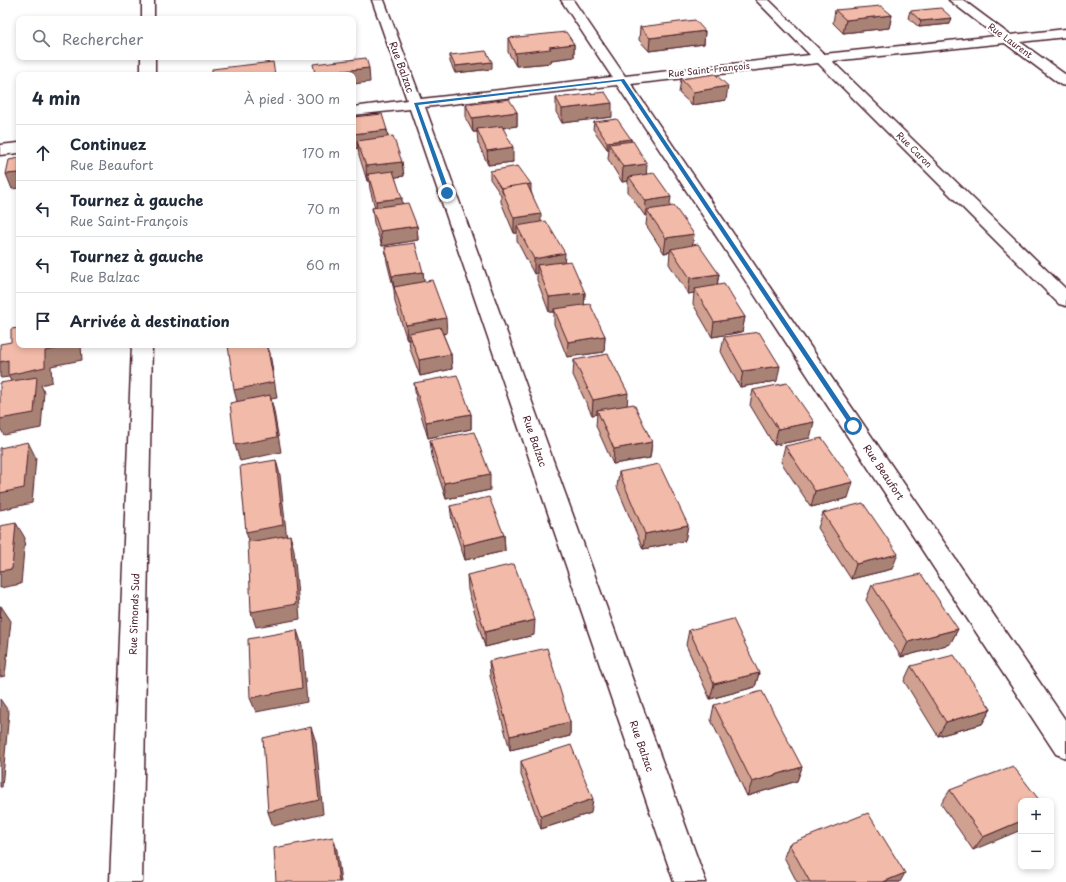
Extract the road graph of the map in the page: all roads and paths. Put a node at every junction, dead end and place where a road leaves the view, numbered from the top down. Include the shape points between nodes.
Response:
1 (148, 0) edge
2 (378, 0) edge
3 (567, 0) edge
4 (762, 0) edge
5 (955, 0) edge
6 (148, 16) edge
7 (1066, 33) edge
8 (1007, 38) junction
9 (821, 58) junction
10 (148, 60) edge
11 (148, 72) edge
12 (622, 80) junction
13 (1066, 82) edge
14 (416, 104) junction
15 (356, 111) edge
16 (16, 148) edge
17 (0, 150) edge
18 (1066, 300) edge
19 (142, 348) edge
20 (1066, 745) edge
21 (126, 882) edge
22 (690, 882) edge

1 - 6 street
2 - 14 street, Rue Balzac
3 - 12 street, Rue Beaufort
4 - 9 street, Rue Caron
5 - 8 street, Rue Laurent
7 - 8 street, Rue Saint-François
8 - 9 street, Rue Saint-François
8 - 13 street, Rue Laurent
9 - 12 street, Rue Saint-François
9 - 18 street, Rue Caron
10 - 11 street
12 - 14 street, Rue Saint-François
12 - 20 street, Rue Beaufort
14 - 15 street, Rue Saint-François
14 - 22 street, Rue Balzac
16 - 17 street
19 - 21 street, Rue Simonds Sud

